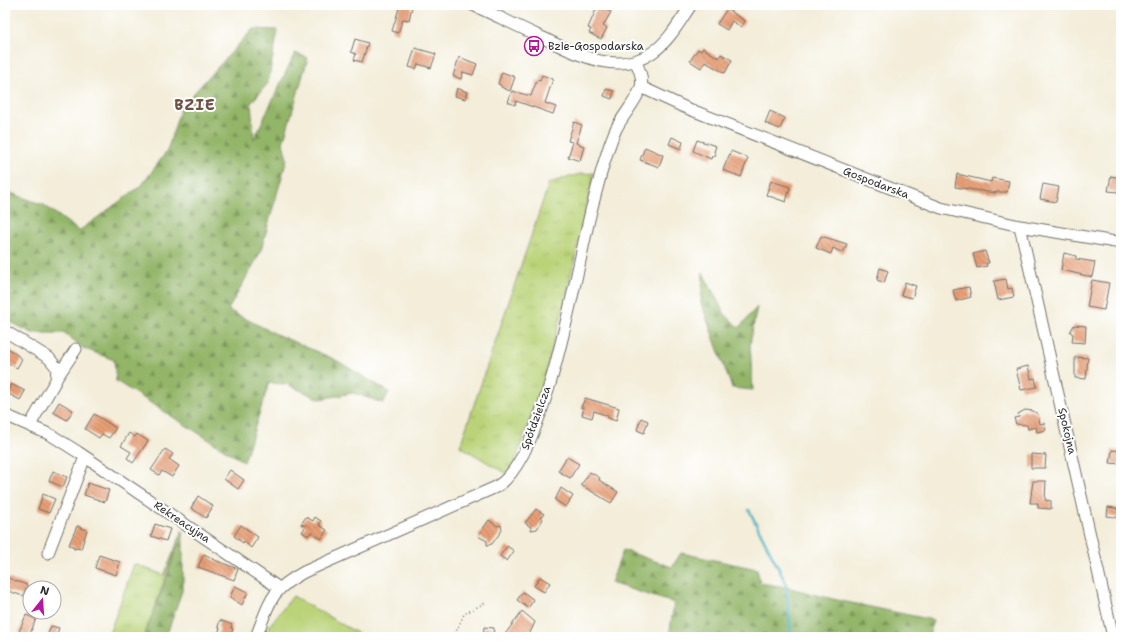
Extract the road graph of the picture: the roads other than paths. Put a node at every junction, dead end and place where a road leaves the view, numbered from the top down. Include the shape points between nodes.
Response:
1 (473, 5) edge
2 (691, 5) edge
3 (635, 61) junction
4 (641, 87) junction
5 (1020, 226) junction
6 (1121, 243) edge
7 (5, 331) edge
8 (76, 349) dead end
9 (56, 380) junction
10 (5, 415) edge
11 (30, 425) junction
12 (85, 457) junction
13 (48, 553) dead end
14 (279, 588) junction
15 (256, 637) edge
16 (1113, 637) edge

1 - 3 street via 586,58 610,63
2 - 3 street via 653,52
3 - 4 street via 641,74
4 - 5 street, Gospodarska via 684,107 942,208
4 - 14 street, Spółdzielcza via 616,129 609,149 551,378 536,426 515,470 504,483 496,487 304,572
5 - 6 street, Gospodarska
5 - 16 street, Spokojna
7 - 9 street via 48,358 57,368
8 - 9 street
9 - 11 street
10 - 11 street, Rekreacyjna
11 - 12 street, Rekreacyjna
12 - 13 street
12 - 14 street, Rekreacyjna
14 - 15 street, Spółdzielcza via 273,596

